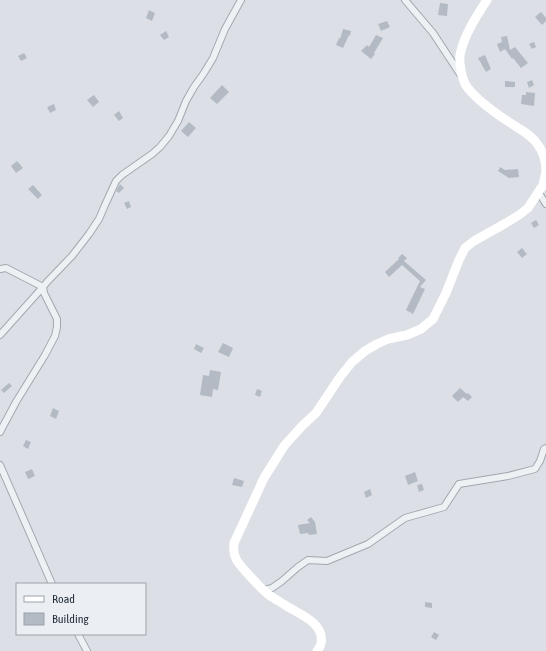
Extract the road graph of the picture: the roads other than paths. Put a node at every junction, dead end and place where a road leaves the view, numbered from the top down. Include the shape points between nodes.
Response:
1 (241, 0) edge
2 (405, 0) edge
3 (487, 0) edge
4 (462, 78) junction
5 (546, 164) edge
6 (546, 171) edge
7 (539, 193) junction
8 (546, 204) edge
9 (0, 269) edge
10 (43, 287) junction
11 (0, 335) edge
12 (0, 432) edge
13 (546, 448) edge
14 (0, 465) edge
15 (52, 583) edge
16 (264, 590) junction
17 (79, 635) edge
18 (87, 651) edge
19 (317, 651) edge

1 - 10 street via 213,58 186,101 169,136 152,154 116,181 99,219 89,234
2 - 4 street via 433,32
3 - 4 main road via 468,31 464,43 460,56
4 - 5 main road via 478,98 538,144
5 - 6 main road
6 - 7 main road
7 - 8 street
7 - 16 main road via 519,215 466,248 433,319 421,330 377,344 352,362 316,413 284,446 264,478 233,550 234,557
9 - 10 street via 6,268
10 - 11 street
10 - 12 street via 57,319 55,336
13 - 16 street via 535,469 459,484 444,506 405,518 368,544 327,561 308,560 272,588
14 - 15 street
16 - 19 main road via 315,624 322,638
17 - 18 street

